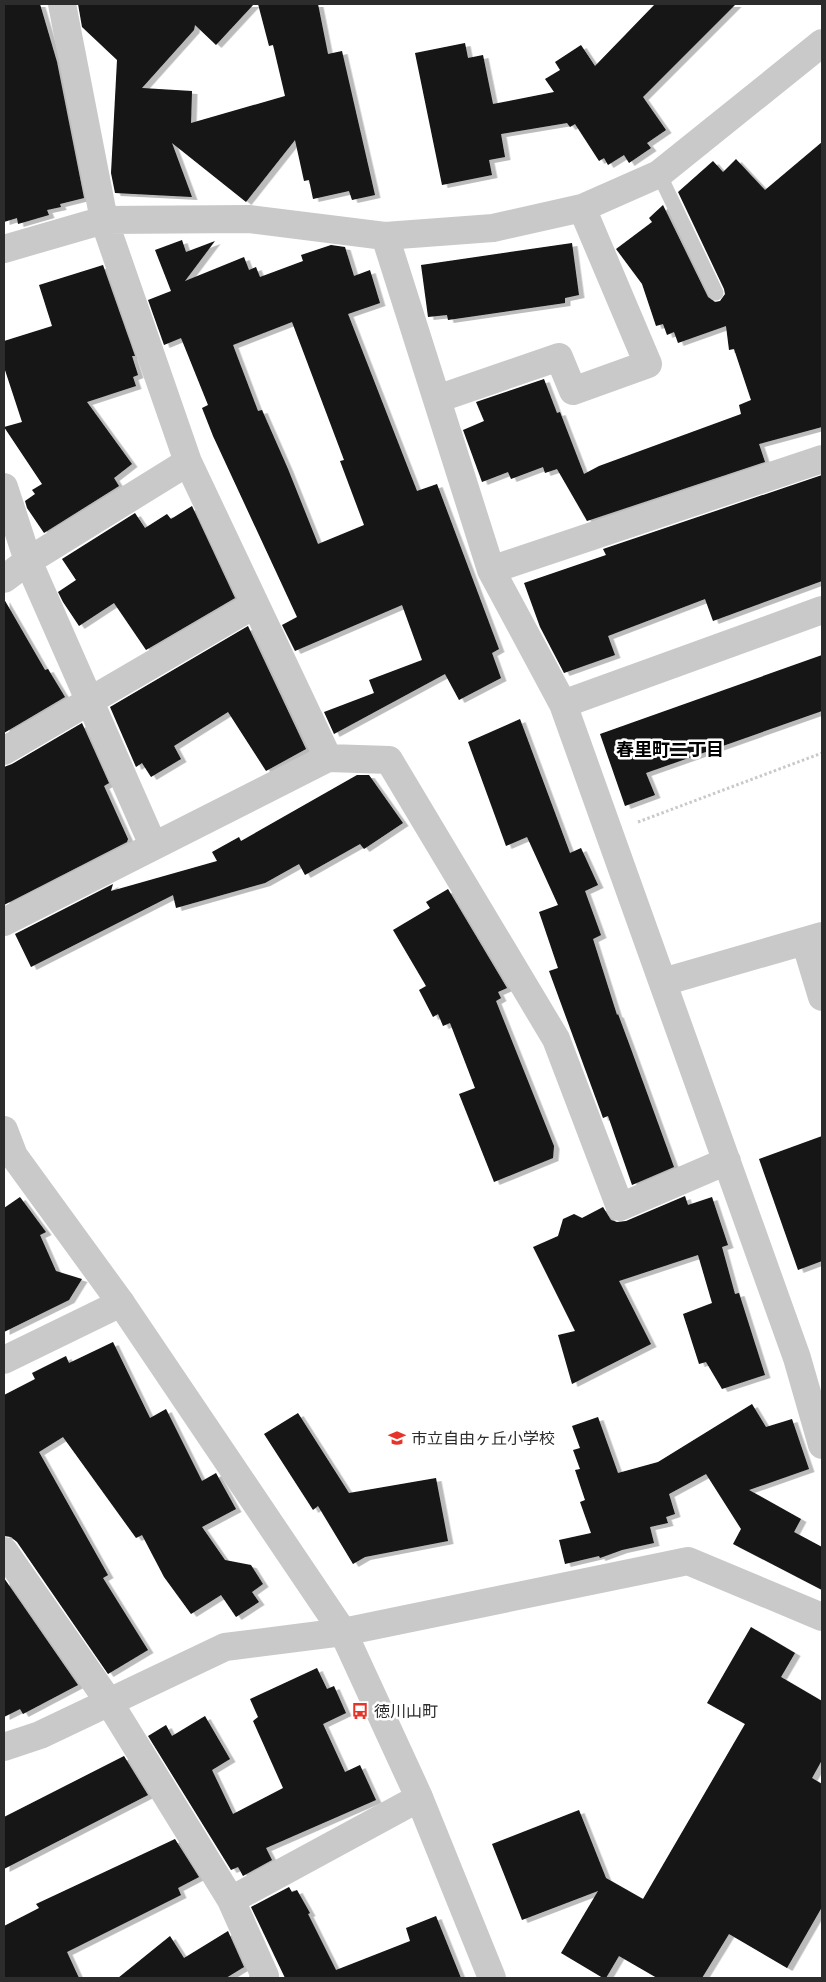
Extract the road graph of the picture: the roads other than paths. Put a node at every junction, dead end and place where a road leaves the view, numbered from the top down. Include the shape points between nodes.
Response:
1 (62, 4) edge
2 (822, 44) edge
3 (659, 174) junction
4 (582, 208) junction
5 (104, 220) junction
6 (386, 236) junction
7 (4, 249) edge
8 (716, 293) dead end
9 (437, 399) junction
10 (822, 459) edge
11 (188, 462) junction
12 (4, 487) edge
13 (28, 562) junction
14 (491, 570) junction
15 (4, 579) edge
16 (254, 605) junction
17 (822, 610) edge
18 (89, 700) junction
19 (563, 704) junction
20 (4, 751) edge
21 (328, 758) junction
22 (153, 845) junction
23 (4, 922) edge
24 (814, 938) edge
25 (663, 982) junction
26 (822, 998) edge
27 (4, 1130) edge
28 (727, 1161) junction
29 (121, 1303) junction
30 (4, 1360) edge
31 (822, 1446) edge
32 (4, 1552) edge
33 (822, 1617) edge
34 (343, 1632) junction
35 (109, 1702) junction
36 (4, 1746) edge
37 (419, 1798) junction
38 (231, 1900) junction
39 (263, 1978) edge
40 (492, 1978) edge

1 - 5 street
2 - 3 street
3 - 4 street
3 - 8 lane
4 - 6 street via 493,228
4 - 9 street via 648,364 573,391 559,357
5 - 6 street via 249,219
5 - 7 street
5 - 11 street
6 - 9 street
9 - 14 street
10 - 14 street
11 - 13 street
11 - 16 street
12 - 13 street
13 - 15 street
13 - 18 street
14 - 19 street
16 - 18 street
16 - 21 street
17 - 19 street
18 - 20 street
18 - 22 street
19 - 25 street
21 - 22 street
21 - 28 street via 389,760 556,1039 620,1207
22 - 23 street
24 - 25 street
24 - 26 street
25 - 28 street
27 - 29 street via 14,1156
28 - 31 street via 797,1358
29 - 30 street
29 - 34 street
32 - 35 street
33 - 34 street via 688,1561
34 - 35 street via 225,1647
34 - 37 street
35 - 36 street via 40,1735
35 - 38 street
37 - 38 street
37 - 40 street
38 - 39 street via 266,1976

